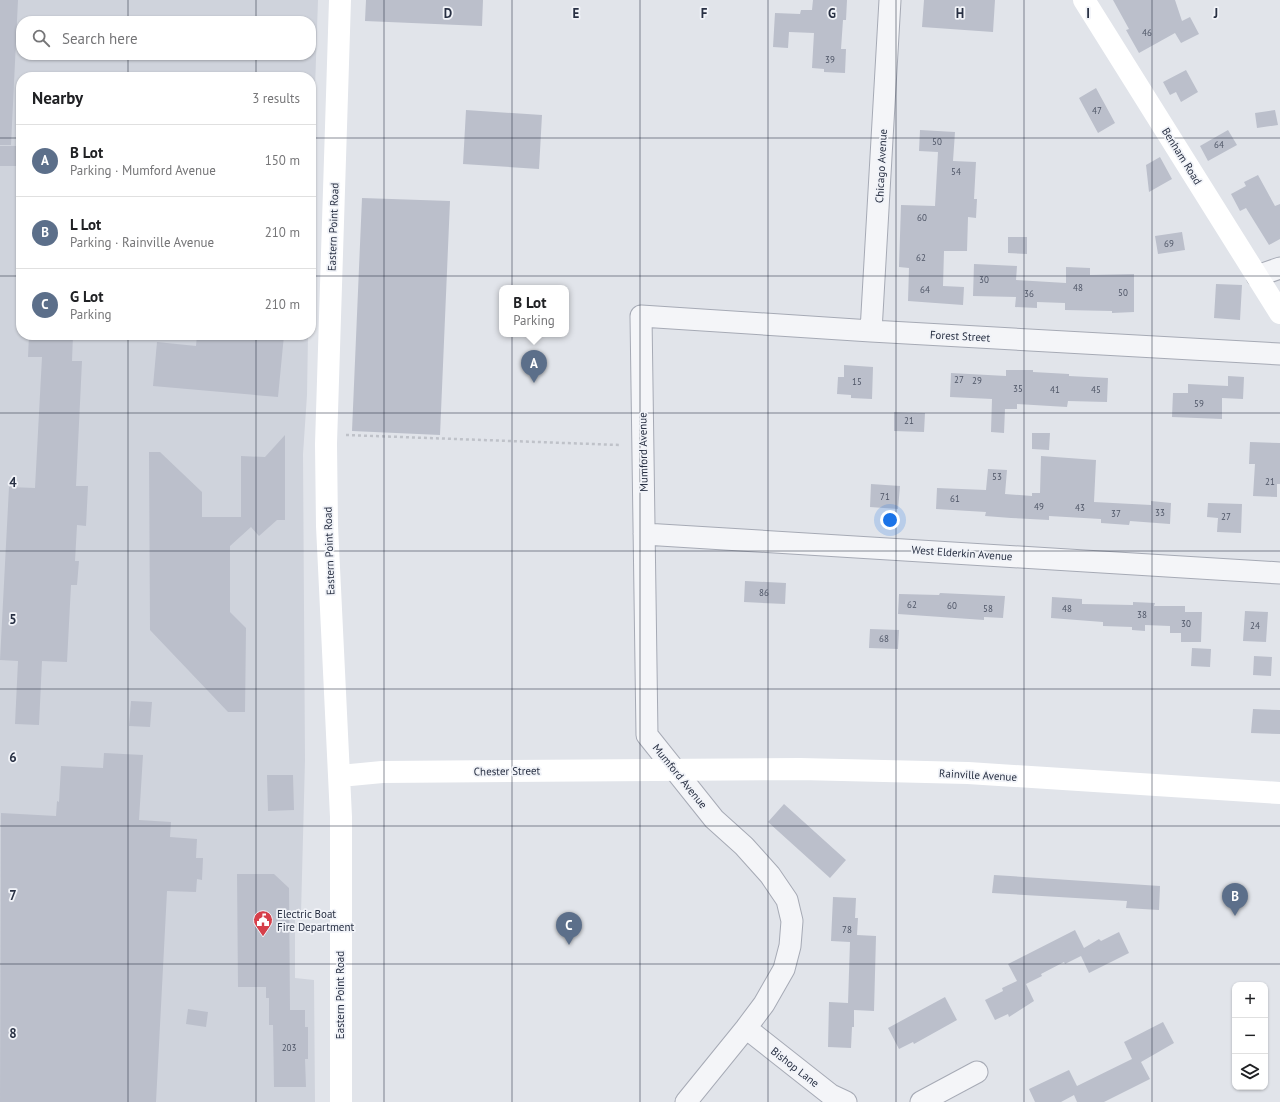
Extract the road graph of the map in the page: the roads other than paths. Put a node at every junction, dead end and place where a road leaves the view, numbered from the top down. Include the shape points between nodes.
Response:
1 (340, 0) edge
2 (890, 0) edge
3 (1084, 0) edge
4 (1280, 268) edge
5 (1257, 276) junction
6 (1280, 313) edge
7 (641, 316) joint
8 (871, 331) junction
9 (1280, 354) edge
10 (644, 534) junction
11 (1280, 573) edge
12 (675, 769) junction
13 (340, 776) junction
14 (1280, 793) edge
15 (746, 1028) junction
16 (977, 1072) dead end
17 (341, 1102) edge
18 (686, 1102) edge
19 (846, 1102) edge
20 (921, 1102) edge

1 - 13 main road, Eastern Point Road via 326,444 327,526
2 - 8 street, Chicago Avenue
3 - 5 main road, Benham Road
4 - 5 street
5 - 6 main road, Benham Road
7 - 8 street, Forest Street
7 - 10 street, Mumford Avenue
8 - 9 street, Forest Street
10 - 11 street, West Elderkin Avenue
10 - 12 street, Mumford Avenue via 647,735
12 - 13 main road, Chester Street via 382,772
12 - 14 main road, Rainville Avenue via 800,769 968,774
12 - 15 street, Mumford Avenue via 714,820 744,846 770,875 786,900 792,921 790,946 784,969 764,1004
13 - 17 main road, Eastern Point Road
15 - 18 street, Mumford Avenue
15 - 19 street, Bishop Lane via 831,1095
16 - 20 street

